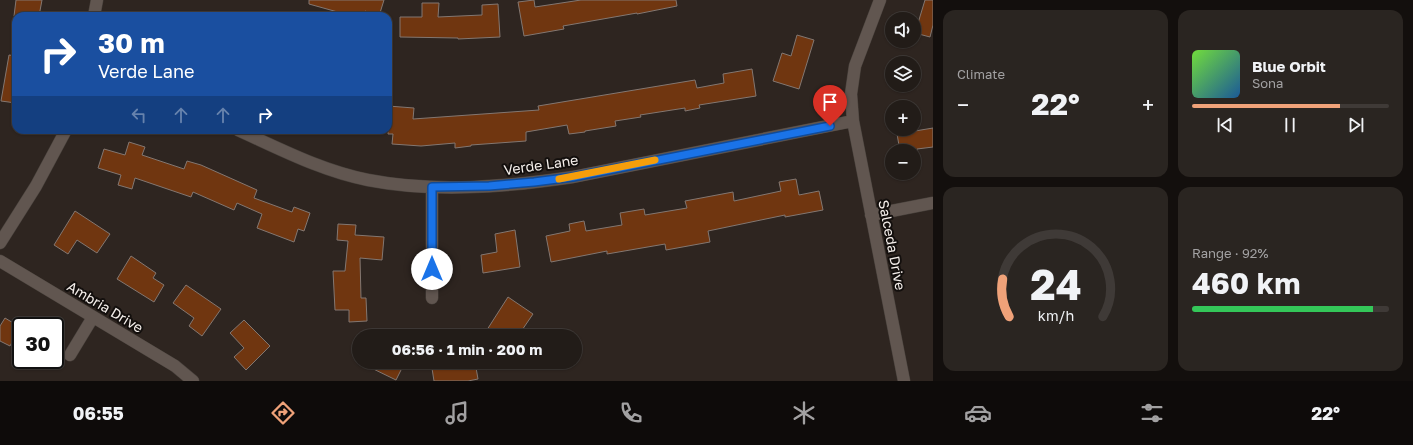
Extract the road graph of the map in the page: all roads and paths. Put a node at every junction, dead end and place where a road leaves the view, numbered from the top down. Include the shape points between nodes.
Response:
1 (97, 0) edge
2 (880, 0) edge
3 (95, 12) edge
4 (853, 121) junction
5 (64, 134) edge
6 (247, 134) edge
7 (432, 187) junction
8 (933, 203) edge
9 (871, 214) junction
10 (0, 243) edge
11 (0, 261) edge
12 (432, 298) dead end
13 (93, 317) junction
14 (70, 355) dead end
15 (193, 381) edge
16 (904, 381) edge

1 - 3 street
2 - 4 street, Salceda Drive via 855,66 851,94
4 - 7 street, Verde Lane via 573,177 489,186
4 - 9 street, Salceda Drive
5 - 10 street via 36,186
6 - 7 street, Verde Lane via 335,171 367,180
7 - 12 street
8 - 9 street
9 - 16 street, Salceda Drive
11 - 13 street, Ambria Drive
13 - 14 street
13 - 15 street, Ambria Drive via 175,366

